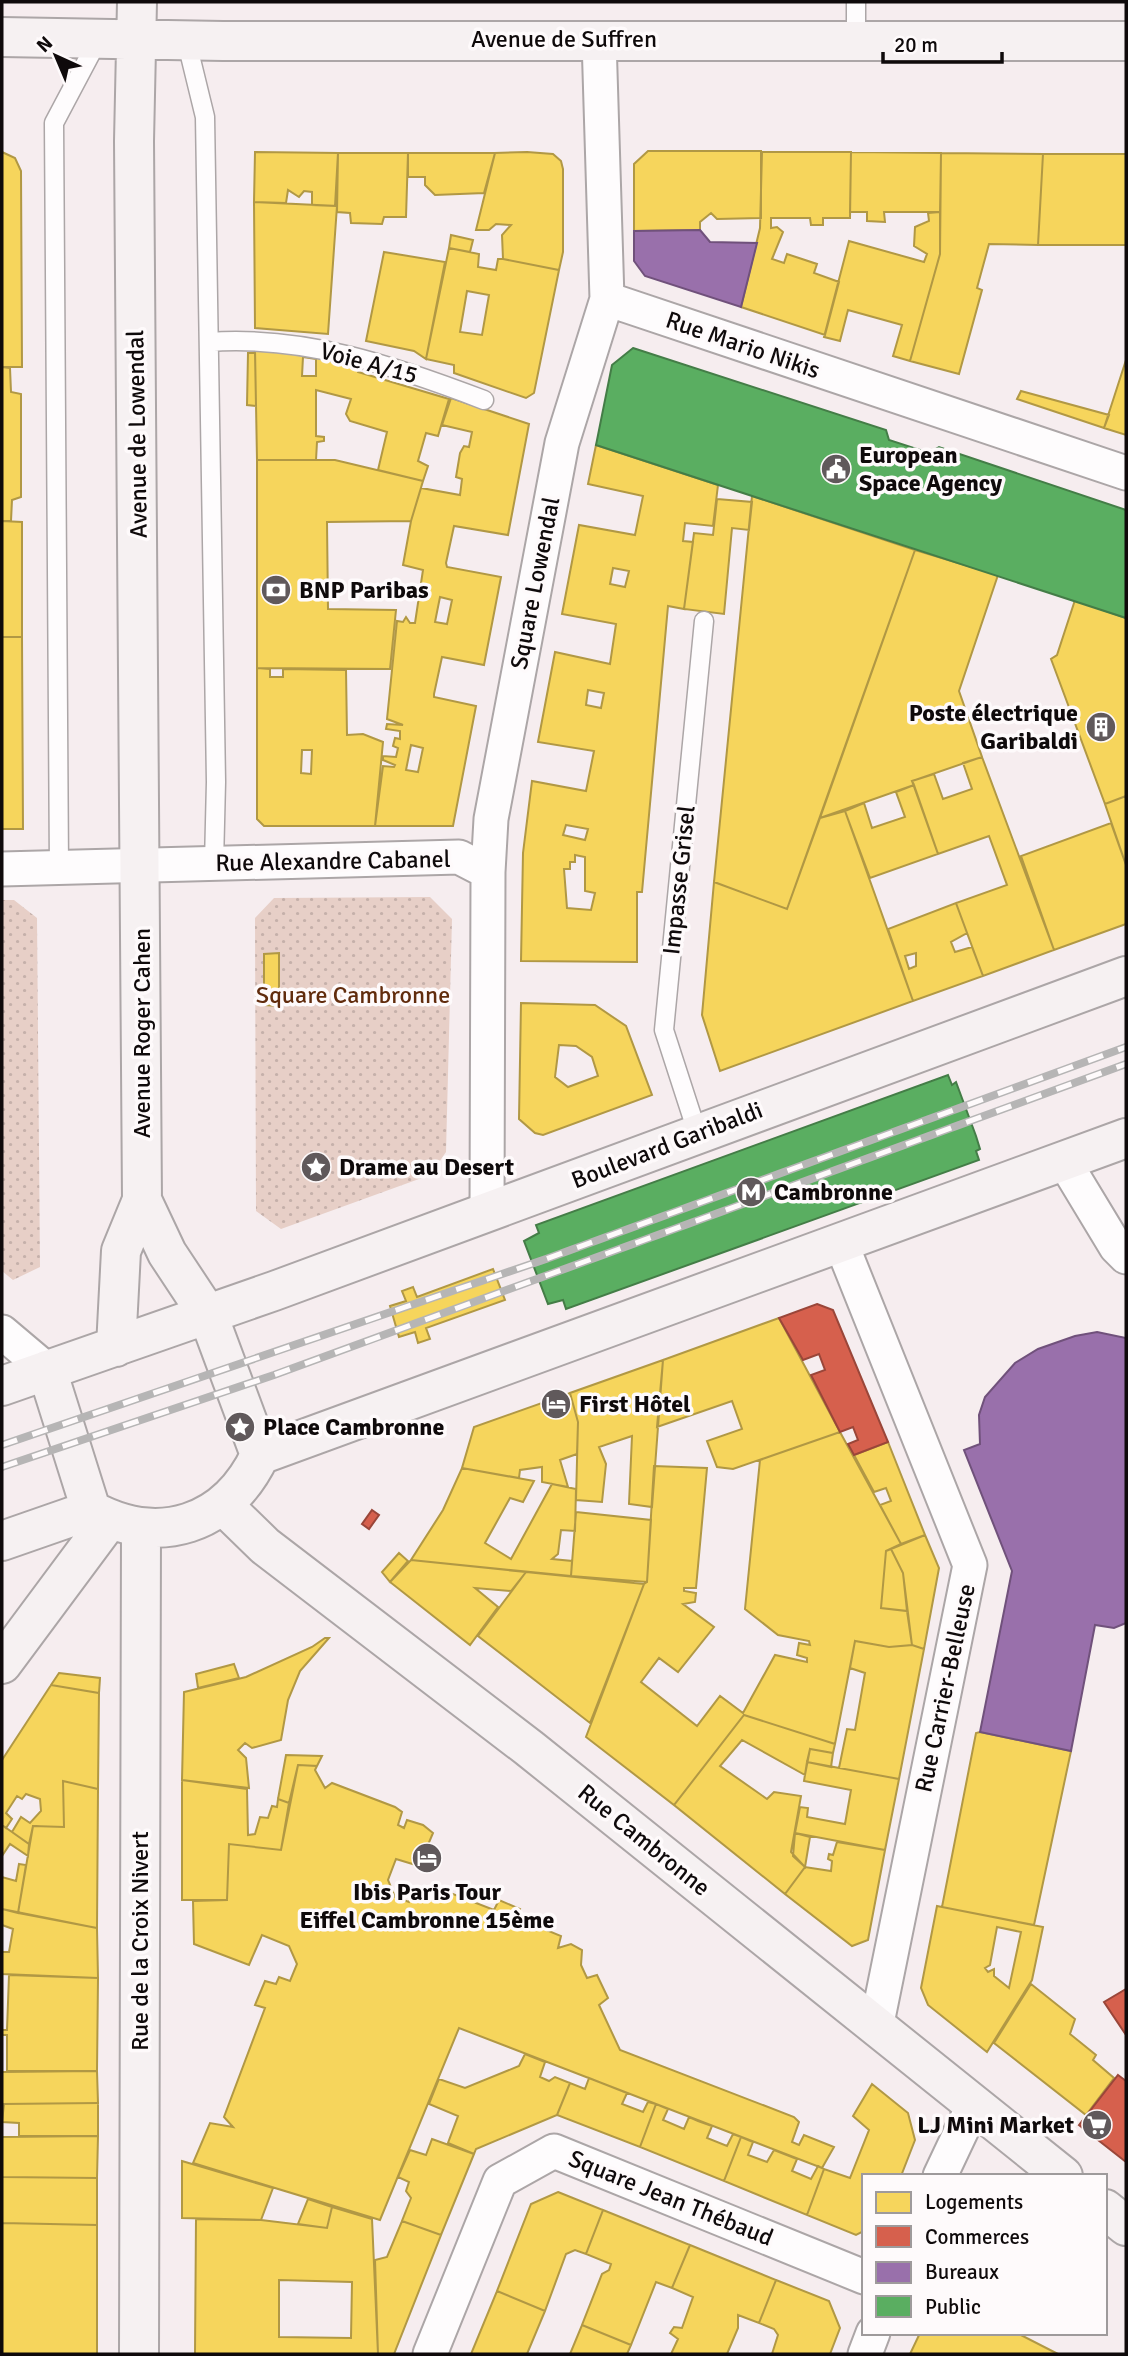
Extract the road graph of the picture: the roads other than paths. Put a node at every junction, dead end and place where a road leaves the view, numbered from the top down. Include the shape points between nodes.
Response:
1 (137, 20) edge
2 (856, 20) edge
3 (2, 37) edge
4 (99, 38) junction
5 (186, 39) junction
6 (599, 39) junction
7 (1126, 41) edge
8 (607, 299) junction
9 (209, 342) junction
10 (484, 400) dead end
11 (1126, 473) edge
12 (704, 621) dead end
13 (215, 863) junction
14 (141, 866) junction
15 (59, 867) junction
16 (2, 869) edge
17 (488, 872) junction
18 (1126, 976) edge
19 (698, 1135) junction
20 (1126, 1138) edge
21 (1064, 1161) junction
22 (142, 1200) junction
23 (486, 1212) junction
24 (841, 1243) junction
25 (1126, 1257) edge
26 (208, 1315) junction
27 (2, 1332) edge
28 (116, 1347) junction
29 (47, 1370) junction
30 (2, 1385) edge
31 (260, 1455) junction
32 (224, 1506) junction
33 (114, 1519) junction
34 (2, 1541) edge
35 (2, 1664) edge
36 (876, 2028) junction
37 (974, 2104) junction
38 (941, 2174) edge
39 (1061, 2174) edge
40 (1107, 2211) edge
41 (1126, 2226) edge
42 (862, 2276) edge
43 (872, 2335) edge
44 (139, 2354) edge
45 (430, 2354) edge
46 (865, 2354) edge

1 - 4 main road, Avenue de Suffren
1 - 5 main road, Avenue de Suffren
1 - 14 main road, Avenue de Lowendal via 134,141
2 - 6 main road, Avenue de Suffren
2 - 7 main road, Avenue de Suffren
3 - 4 main road, Avenue de Suffren
4 - 15 lane via 54,122
5 - 6 main road, Avenue de Suffren
5 - 9 lane via 205,117
6 - 8 street
8 - 11 street, Rue Mario Nikis
8 - 17 street, Square Lowendal via 562,443 491,819
9 - 10 lane, Voie A/15 via 251,339 356,354
9 - 13 lane
12 - 19 lane, Impasse Grisel via 664,1030
13 - 14 street, Rue Alexandre Cabanel
13 - 17 street, Rue Alexandre Cabanel via 459,857
14 - 15 street, Rue Alexandre Cabanel
14 - 22 main road, Avenue Roger Cahen
15 - 16 street, Rue Alexandre Cabanel
17 - 23 street
18 - 19 main road, Boulevard Garibaldi
19 - 23 main road, Boulevard Garibaldi
20 - 21 main road
21 - 24 main road
21 - 25 street
22 - 26 main road, Avenue Roger Cahen via 167,1253
22 - 28 main road, Avenue Roger Cahen via 121,1251
23 - 26 main road, Boulevard Garibaldi
24 - 31 main road
24 - 36 street, Rue Carrier-Belleuse via 971,1565
26 - 28 main road
26 - 31 main road
27 - 29 street
28 - 29 main road
29 - 30 main road
29 - 33 main road
31 - 32 main road via 248,1479
32 - 33 main road via 184,1526
32 - 36 main road, Rue Cambronne via 265,1546 529,1748
33 - 34 main road
33 - 35 main road
33 - 44 main road, Rue de la Croix Nivert
36 - 37 main road, Rue Cambronne
37 - 38 street
37 - 39 main road, Rue Cambronne
40 - 41 main road
42 - 45 street, Square Jean Thébaud via 554,2151 500,2181
43 - 46 street

